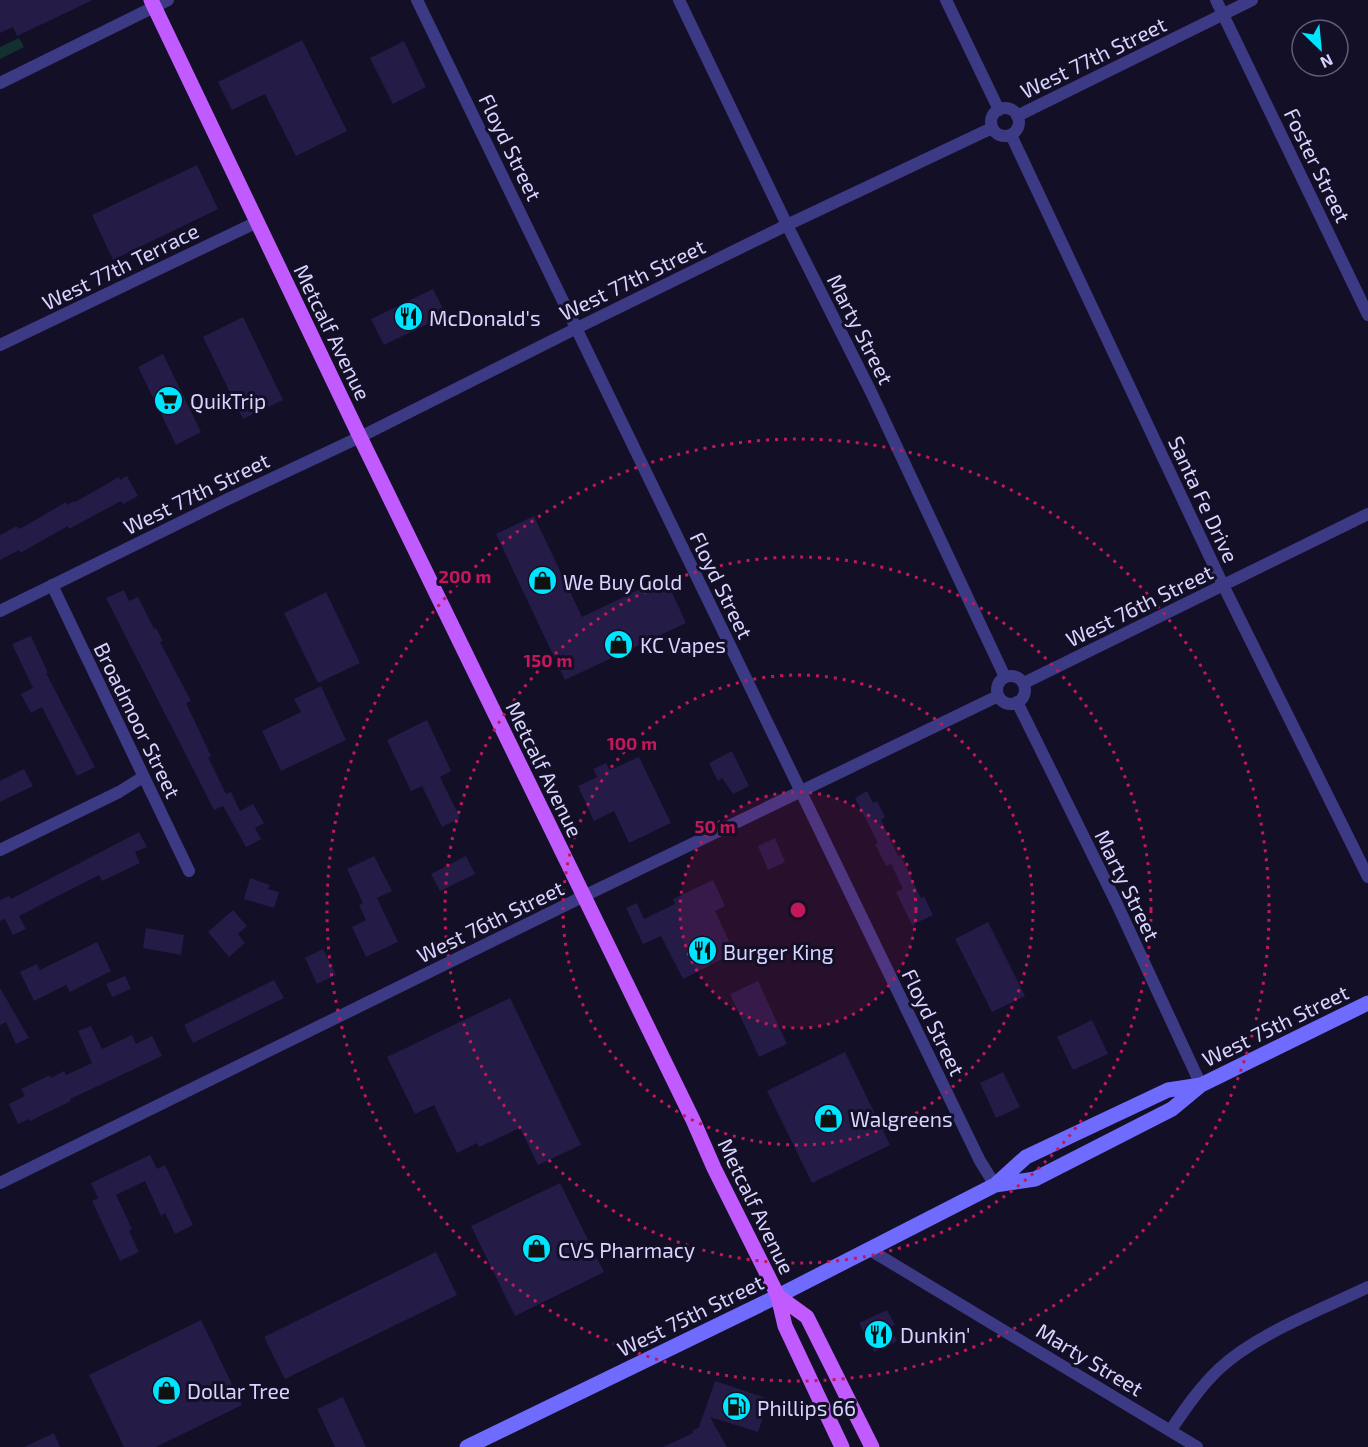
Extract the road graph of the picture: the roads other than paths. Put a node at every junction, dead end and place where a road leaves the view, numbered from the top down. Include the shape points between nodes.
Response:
1 (168, 0) edge
2 (417, 0) edge
3 (679, 0) edge
4 (946, 0) edge
5 (1216, 0) edge
6 (1252, 0) edge
7 (153, 4) edge
8 (1223, 14) junction
9 (0, 83) edge
10 (999, 110) junction
11 (1017, 116) junction
12 (992, 128) junction
13 (1011, 135) junction
14 (257, 222) junction
15 (787, 225) junction
16 (1368, 315) edge
17 (577, 328) junction
18 (0, 345) edge
19 (360, 437) junction
20 (1368, 514) edge
21 (52, 585) junction
22 (1223, 585) junction
23 (0, 611) edge
24 (1005, 677) junction
25 (1023, 683) junction
26 (998, 696) junction
27 (1017, 702) junction
28 (143, 777) junction
29 (800, 791) junction
30 (0, 850) edge
31 (189, 871) dead end
32 (1368, 877) edge
33 (584, 896) junction
34 (1368, 1003) edge
35 (1201, 1085) junction
36 (0, 1184) edge
37 (995, 1185) junction
38 (870, 1250) junction
39 (1368, 1287) edge
40 (778, 1296) junction
41 (1170, 1431) junction
42 (467, 1447) edge
43 (843, 1447) edge
44 (873, 1447) edge
45 (1197, 1447) edge

1 - 7 street
2 - 17 street, Floyd Street
3 - 15 street, Marty Street
4 - 10 street
5 - 8 street, Foster Street
6 - 8 street, West 77th Street
7 - 9 street
7 - 14 main road, Metcalf Avenue
8 - 11 street, West 77th Street
8 - 16 street, Foster Street
10 - 11 street via 1012,109
10 - 12 street via 993,116
11 - 13 street via 1018,127
12 - 13 street via 999,135
12 - 15 street, West 77th Street
13 - 22 street, Santa Fe Drive
14 - 18 street, West 77th Terrace
14 - 19 main road, Metcalf Avenue
15 - 17 street, West 77th Street
15 - 24 street, Marty Street via 871,392
17 - 19 street, West 77th Street
17 - 29 street, Floyd Street
19 - 21 street, West 77th Street
19 - 33 main road, Metcalf Avenue
20 - 22 street, West 76th Street
21 - 23 street, West 77th Street
21 - 28 street, Broadmoor Street
22 - 25 street, West 76th Street
22 - 32 street, Santa Fe Drive
24 - 25 street via 1018,677
24 - 26 street via 998,684
25 - 27 street via 1025,693
26 - 27 street via 1005,703
26 - 29 street, West 76th Street
27 - 35 street, Marty Street
28 - 30 street
28 - 31 street, Broadmoor Street
29 - 33 street, West 76th Street
29 - 37 street, Floyd Street
33 - 36 street, West 76th Street
33 - 40 main road, Metcalf Avenue
34 - 35 main road, West 75th Street
35 - 37 main road, West 75th Street via 1172,1109 1035,1179
35 - 37 main road, West 75th Street via 1168,1090 1026,1157
37 - 38 main road, West 75th Street
38 - 40 main road, West 75th Street
38 - 41 street, Marty Street
39 - 41 street via 1235,1356 1206,1383
40 - 42 main road, West 75th Street
40 - 43 main road, Metcalf Avenue via 785,1326
40 - 44 main road, Metcalf Avenue via 807,1317
41 - 45 street, Marty Street

